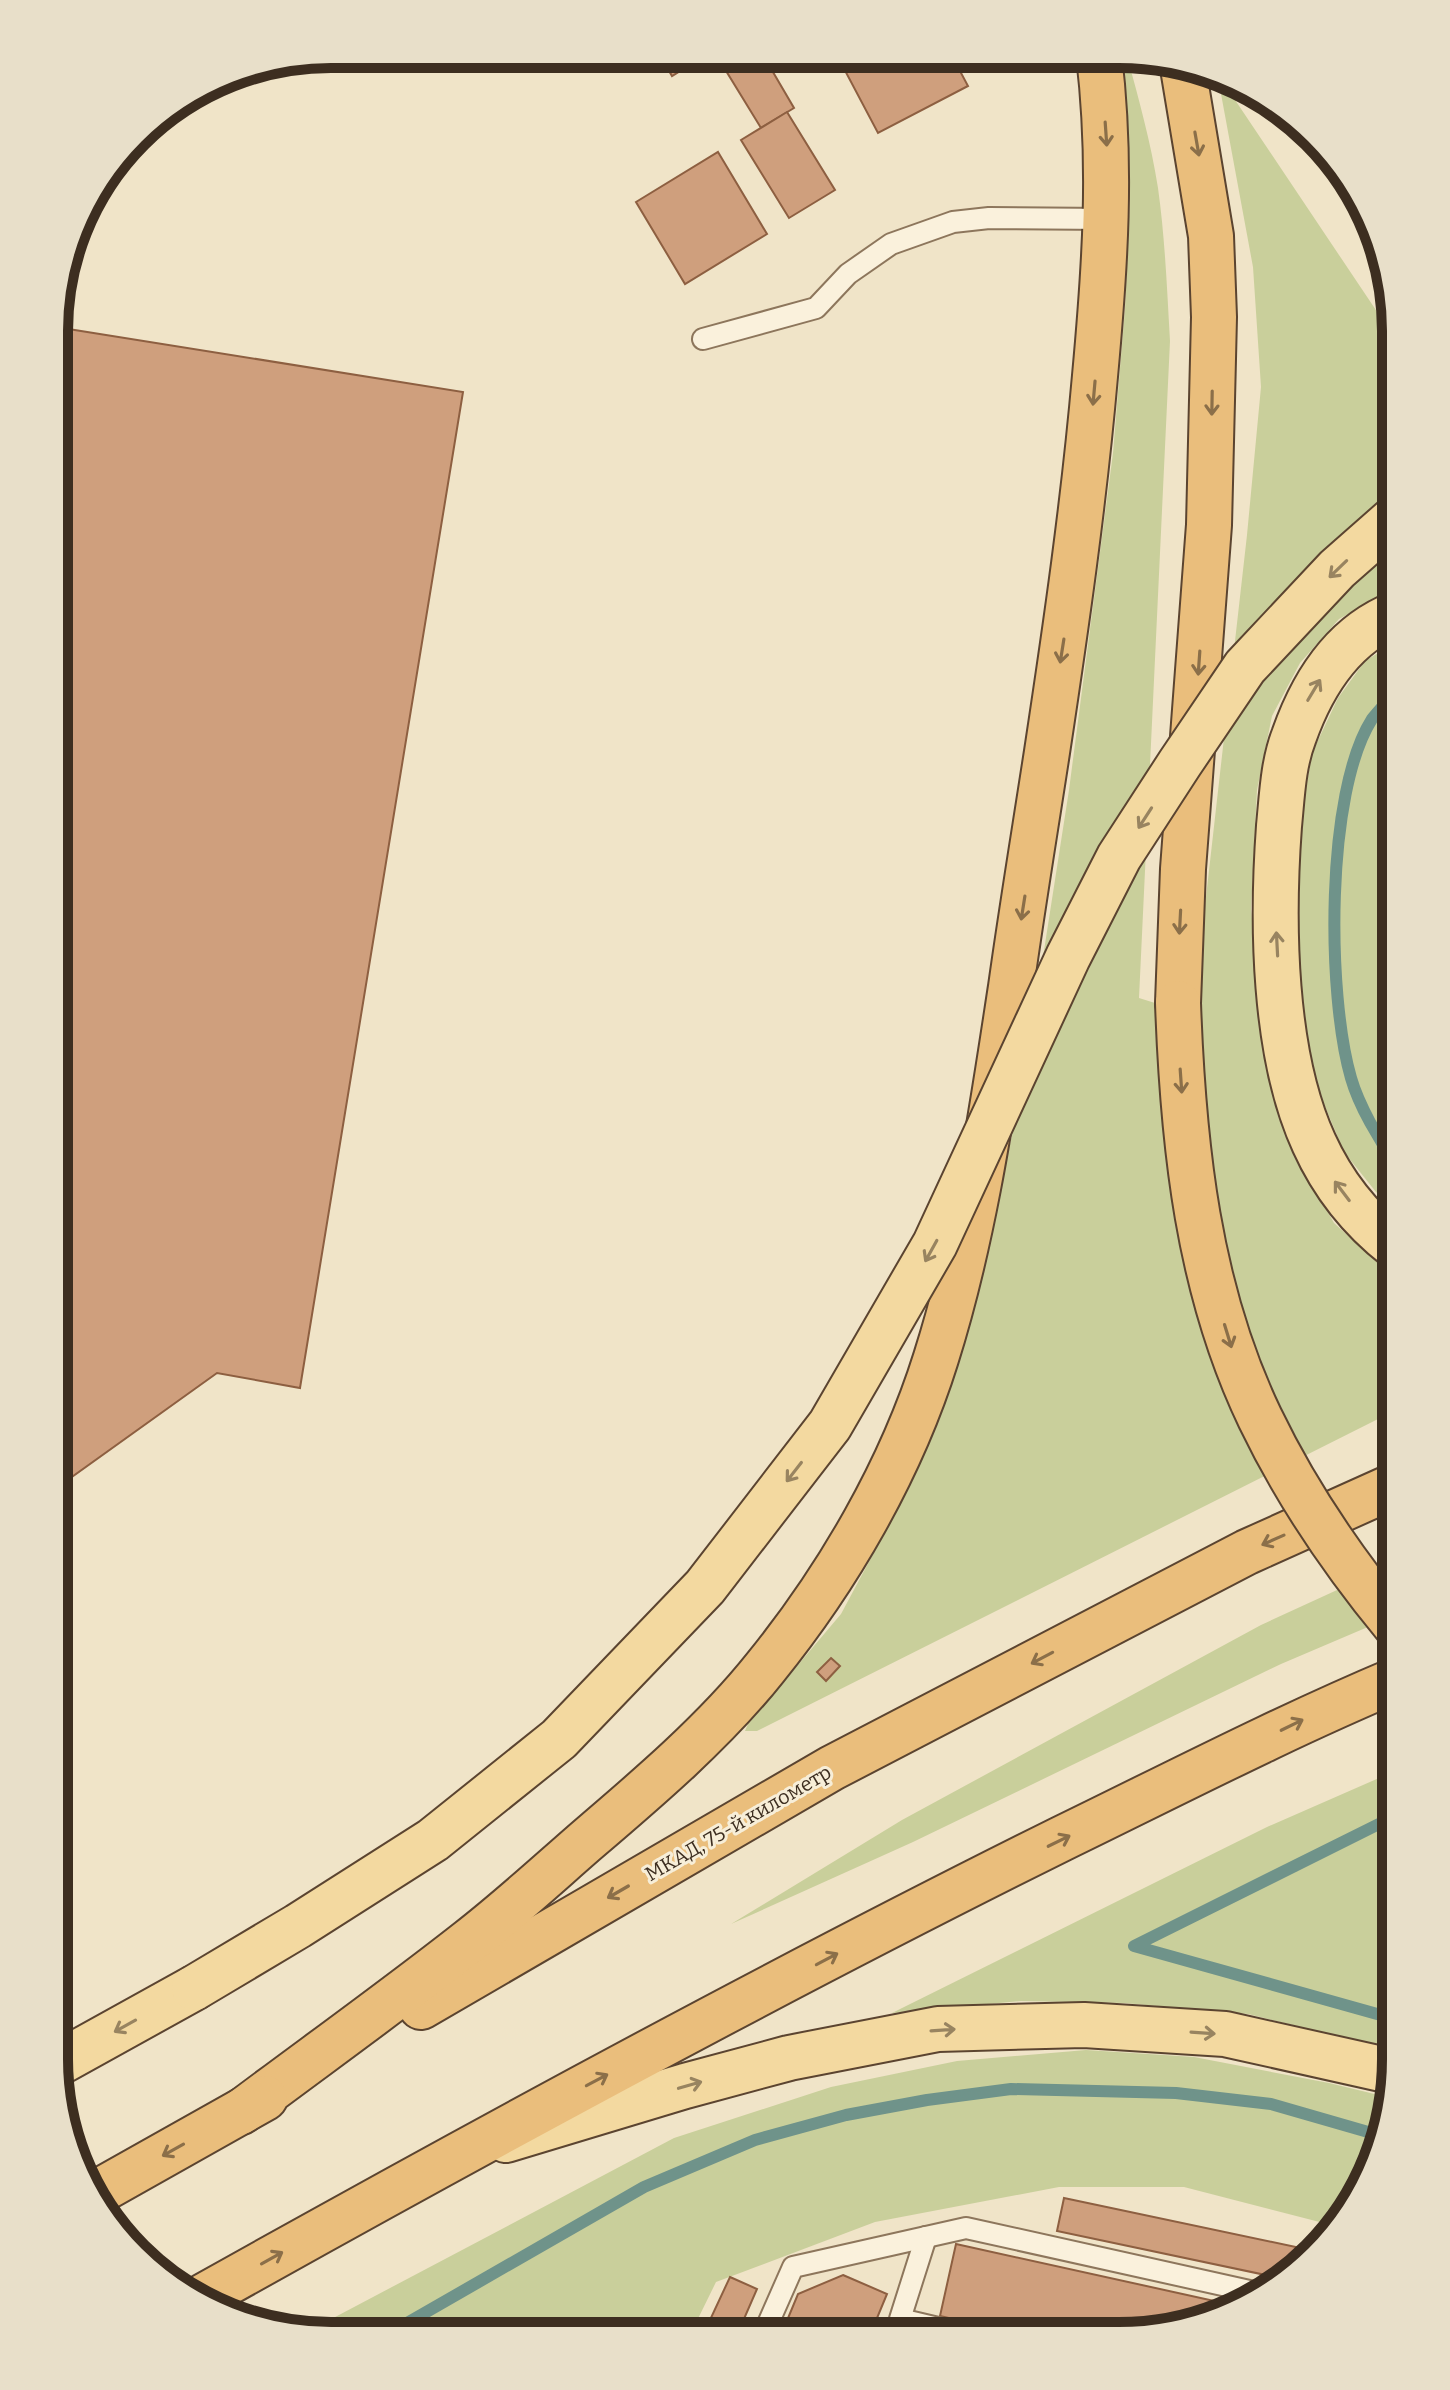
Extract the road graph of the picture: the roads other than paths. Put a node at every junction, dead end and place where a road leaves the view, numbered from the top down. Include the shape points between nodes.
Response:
1 (1100, 68) edge
2 (1184, 76) edge
3 (1108, 219) junction
4 (703, 339) dead end
5 (1382, 529) edge
6 (1382, 623) edge
7 (1381, 1236) edge
8 (1381, 1492) edge
9 (1381, 1607) edge
10 (1381, 1686) edge
11 (68, 2058) edge
12 (1381, 2069) edge
13 (241, 2112) junction
14 (454, 2156) junction
15 (102, 2189) edge
16 (926, 2237) junction
17 (1245, 2290) edge
18 (210, 2292) edge
19 (769, 2322) edge
20 (900, 2322) edge

1 -> 3 highway
2 -> 9 highway, bridge via 1211,236 1214,317 1209,525 1178,1003 1195,1204 1231,1346 1259,1416 1337,1550
3 - 4 lane via 953,222 891,244 848,274 816,308
3 -> 13 highway via 1076,564 994,1107 953,1301 935,1363 889,1474 804,1616 763,1671 703,1735 471,1940
5 -> 11 main road, bridge via 1245,667 1119,857 935,1244 830,1425 705,1587 559,1739 433,1840 207,1981
7 -> 6 main road via 1338,1188 1313,1142 1295,1091 1285,1037 1275,905 1283,783 1292,739 1327,669 1353,640
8 -> 13 highway, МКАД, 75-й километр via 1247,1552 832,1768
14 -> 10 highway via 934,1902
14 -> 12 main road via 774,2062 938,2029 1084,2025 1225,2034
13 -> 15 highway, МКАД, 75-й километр
18 -> 14 highway
16 - 17 lane via 966,2228
16 - 19 lane via 793,2267
16 - 20 lane

